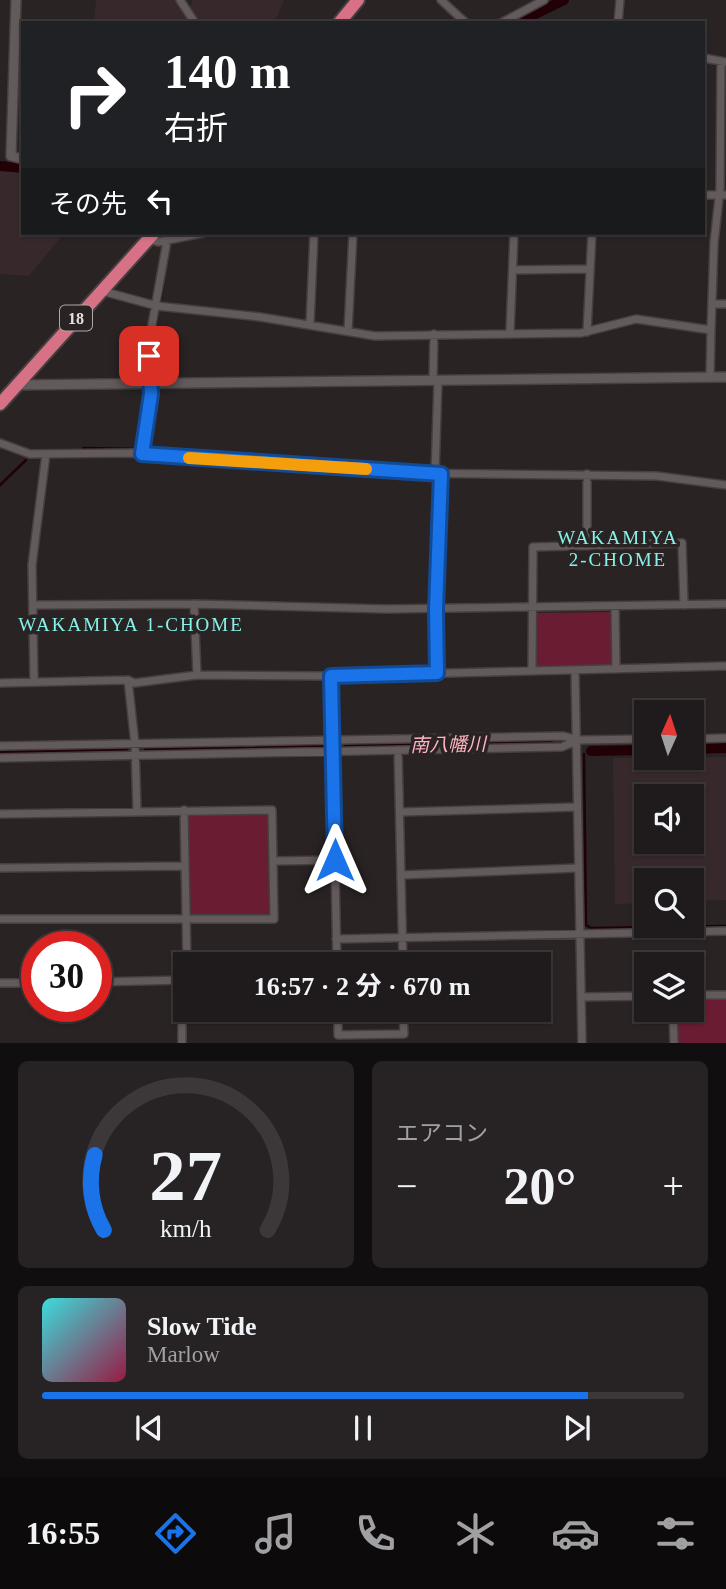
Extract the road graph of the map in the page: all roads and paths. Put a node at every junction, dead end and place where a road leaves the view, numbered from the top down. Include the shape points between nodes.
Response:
1 (16, 0) edge
2 (180, 0) edge
3 (358, 0) edge
4 (441, 0) edge
5 (544, 0) edge
6 (620, 0) edge
7 (194, 21) edge
8 (341, 21) edge
9 (464, 21) edge
10 (505, 21) edge
11 (618, 21) edge
12 (705, 58) edge
13 (724, 62) edge
14 (724, 129) edge
15 (0, 154) edge
16 (11, 156) junction
17 (21, 158) edge
18 (722, 195) edge
19 (194, 235) edge
20 (314, 235) edge
21 (353, 235) edge
22 (514, 235) edge
23 (592, 235) edge
24 (151, 236) edge
25 (167, 241) junction
26 (590, 269) junction
27 (513, 270) junction
28 (101, 291) junction
29 (713, 304) junction
30 (726, 304) edge
31 (157, 306) junction
32 (310, 324) junction
33 (712, 330) junction
34 (348, 331) junction
35 (510, 332) junction
36 (587, 332) junction
37 (434, 334) junction
38 (710, 377) junction
39 (726, 377) edge
40 (435, 381) junction
41 (0, 384) edge
42 (16, 385) junction
43 (148, 385) junction
44 (0, 404) edge
45 (0, 443) edge
46 (46, 454) junction
47 (142, 454) junction
48 (438, 474) junction
49 (587, 474) junction
50 (726, 485) edge
51 (587, 546) junction
52 (194, 604) junction
53 (726, 604) edge
54 (33, 605) junction
55 (684, 605) junction
56 (615, 606) junction
57 (531, 607) junction
58 (436, 609) junction
59 (726, 666) edge
60 (616, 669) junction
61 (575, 670) junction
62 (532, 671) junction
63 (437, 673) junction
64 (197, 675) junction
65 (331, 676) junction
66 (128, 680) junction
67 (34, 681) junction
68 (0, 683) edge
69 (726, 738) edge
70 (634, 739) edge
71 (704, 739) edge
72 (334, 740) junction
73 (578, 740) junction
74 (135, 744) junction
75 (0, 746) edge
76 (398, 750) junction
77 (334, 751) junction
78 (136, 755) junction
79 (0, 758) edge
80 (578, 807) junction
81 (184, 810) junction
82 (136, 811) junction
83 (400, 812) junction
84 (0, 814) edge
85 (335, 860) junction
86 (274, 861) junction
87 (185, 866) junction
88 (0, 868) edge
89 (578, 868) junction
90 (401, 875) junction
91 (0, 919) edge
92 (185, 921) junction
93 (726, 931) edge
94 (580, 934) junction
95 (402, 937) junction
96 (336, 939) junction
97 (186, 952) edge
98 (337, 952) edge
99 (403, 952) edge
100 (173, 981) edge
101 (21, 982) edge
102 (112, 982) edge
103 (0, 983) edge
104 (704, 995) edge
105 (726, 995) edge
106 (634, 996) edge
107 (581, 997) junction
108 (183, 1022) edge
109 (338, 1022) edge
110 (404, 1022) edge
111 (673, 1022) edge
112 (368, 1039) edge
113 (182, 1043) edge
114 (582, 1043) edge
115 (674, 1043) edge

1 - 16 street
2 - 7 street
3 - 8 highway
4 - 9 street
5 - 10 street
6 - 11 street
12 - 13 street
13 - 14 street
14 - 18 street
15 - 16 street
16 - 17 street
18 - 29 street
19 - 25 street
20 - 32 street
21 - 34 street
22 - 27 street
23 - 26 street
24 - 25 street
24 - 28 highway, 18
25 - 31 street
26 - 27 street
26 - 36 street
27 - 35 street
28 - 31 street
28 - 42 highway, 18
29 - 30 street
29 - 33 street
31 - 32 street
31 - 43 street via 150,336
32 - 34 street
33 - 36 street via 636,319
33 - 38 street
34 - 37 street via 375,336
35 - 36 street
35 - 37 street
37 - 40 street
38 - 39 street
38 - 40 street
40 - 43 street
40 - 48 street
41 - 42 highway
42 - 43 street
42 - 44 highway, 18
43 - 47 street via 151,394
45 - 46 street via 30,454
46 - 47 street
46 - 54 street via 32,565
47 - 48 street
48 - 49 street
48 - 58 street
49 - 50 street
49 - 51 street
51 - 55 street via 682,543
51 - 57 street via 533,547
52 - 54 street
52 - 58 street
52 - 64 street
53 - 55 street
54 - 67 street
55 - 56 street
56 - 57 street
56 - 60 street
57 - 58 street
57 - 62 street
58 - 63 street
59 - 60 street
60 - 61 street
61 - 62 street
61 - 73 street
62 - 63 street
63 - 65 street
64 - 65 street
64 - 66 street
65 - 72 street
66 - 67 street
66 - 74 street
67 - 68 street
69 - 71 street
70 - 73 street
72 - 73 street via 563,736
72 - 74 street
72 - 77 street
73 - 76 street via 562,747
73 - 80 street
74 - 75 street
74 - 78 street
76 - 77 street
76 - 83 street
77 - 78 street
77 - 85 street
78 - 79 street
78 - 82 street
80 - 83 street
80 - 89 street
81 - 82 street
81 - 86 street via 272,810
81 - 87 street
82 - 84 street
83 - 90 street
85 - 86 street
85 - 96 street
86 - 92 street via 274,919
87 - 88 street
87 - 92 street
89 - 90 street
89 - 94 street
90 - 95 street
91 - 92 street
92 - 97 street
93 - 94 street
94 - 95 street
94 - 107 street
95 - 96 street
95 - 99 street
96 - 98 street
100 - 102 street
101 - 103 street
104 - 105 street
106 - 107 street
107 - 114 street
108 - 113 street
109 - 112 street via 338,1035
110 - 112 street via 404,1034
111 - 115 street

